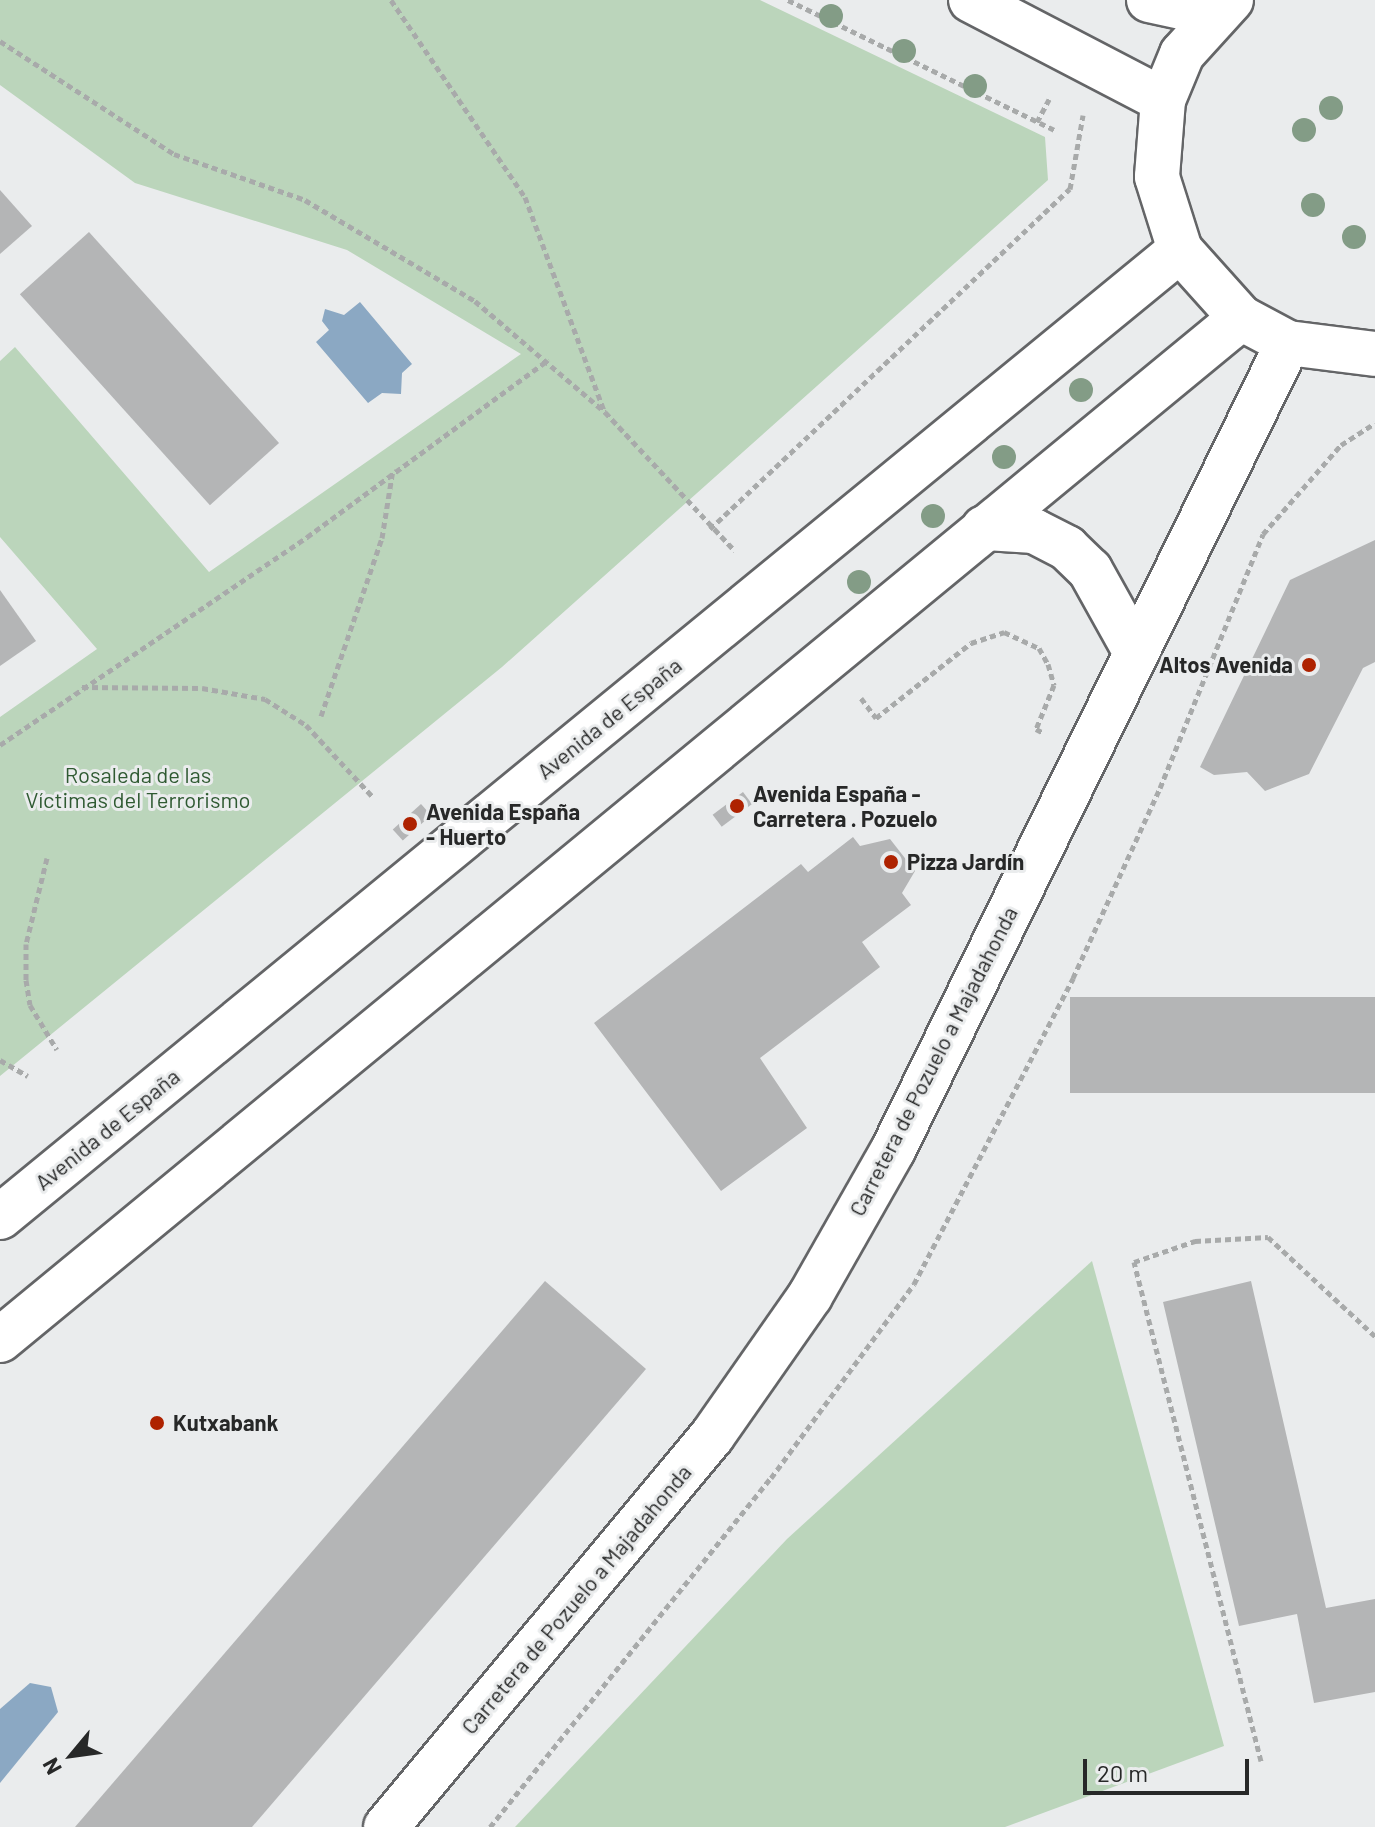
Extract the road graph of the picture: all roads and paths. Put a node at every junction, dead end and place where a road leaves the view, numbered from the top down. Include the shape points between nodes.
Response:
1 (391, 0) edge
2 (788, 0) edge
3 (971, 0) edge
4 (1149, 0) edge
5 (1222, 7) edge
6 (0, 41) edge
7 (1163, 100) junction
8 (1084, 109) dead end
9 (1054, 130) dead end
10 (1180, 250) junction
11 (1241, 318) junction
12 (1288, 343) junction
13 (1375, 354) edge
14 (549, 359) junction
15 (605, 412) junction
16 (393, 469) junction
17 (697, 517) dead end
18 (984, 528) junction
19 (710, 529) dead end
20 (1135, 651) junction
21 (828, 655) junction
22 (79, 688) junction
23 (321, 716) dead end
24 (1057, 738) dead end
25 (0, 745) edge
26 (373, 797) dead end
27 (47, 858) dead end
28 (57, 1050) dead end
29 (0, 1060) edge
30 (28, 1076) dead end
31 (0, 1217) edge
32 (1375, 1336) edge
33 (0, 1340) edge
34 (1261, 1761) dead end
35 (386, 1827) edge

1 - 15 path via 525,197
2 - 9 path
3 - 7 street
4 - 5 street
5 - 7 street via 1182,54
6 - 14 path via 174,154 305,200 392,247
7 - 10 street via 1157,177
8 - 19 path via 1070,189
10 - 11 street via 1206,288
10 - 31 street, Avenida de España
11 - 12 street
11 - 18 street
12 - 13 street
12 - 20 street, Carretera de Pozuelo a Majadahonda
14 - 15 path
14 - 16 path
15 - 17 path
16 - 22 path via 307,537
16 - 23 path via 382,538
18 - 20 street via 1034,531 1067,548 1090,570
18 - 21 street
20 - 35 street, Carretera de Pozuelo a Majadahonda via 893,1150 810,1296 712,1436
21 - 24 path via 876,718 971,643 1004,632 1021,637 1039,648 1054,685 1036,729
21 - 33 street
22 - 25 path
22 - 26 path via 202,688 265,699 306,725
27 - 28 path via 26,944 26,980 30,1005
29 - 30 path
32 - 34 path via 1268,1237 1195,1241 1134,1262

